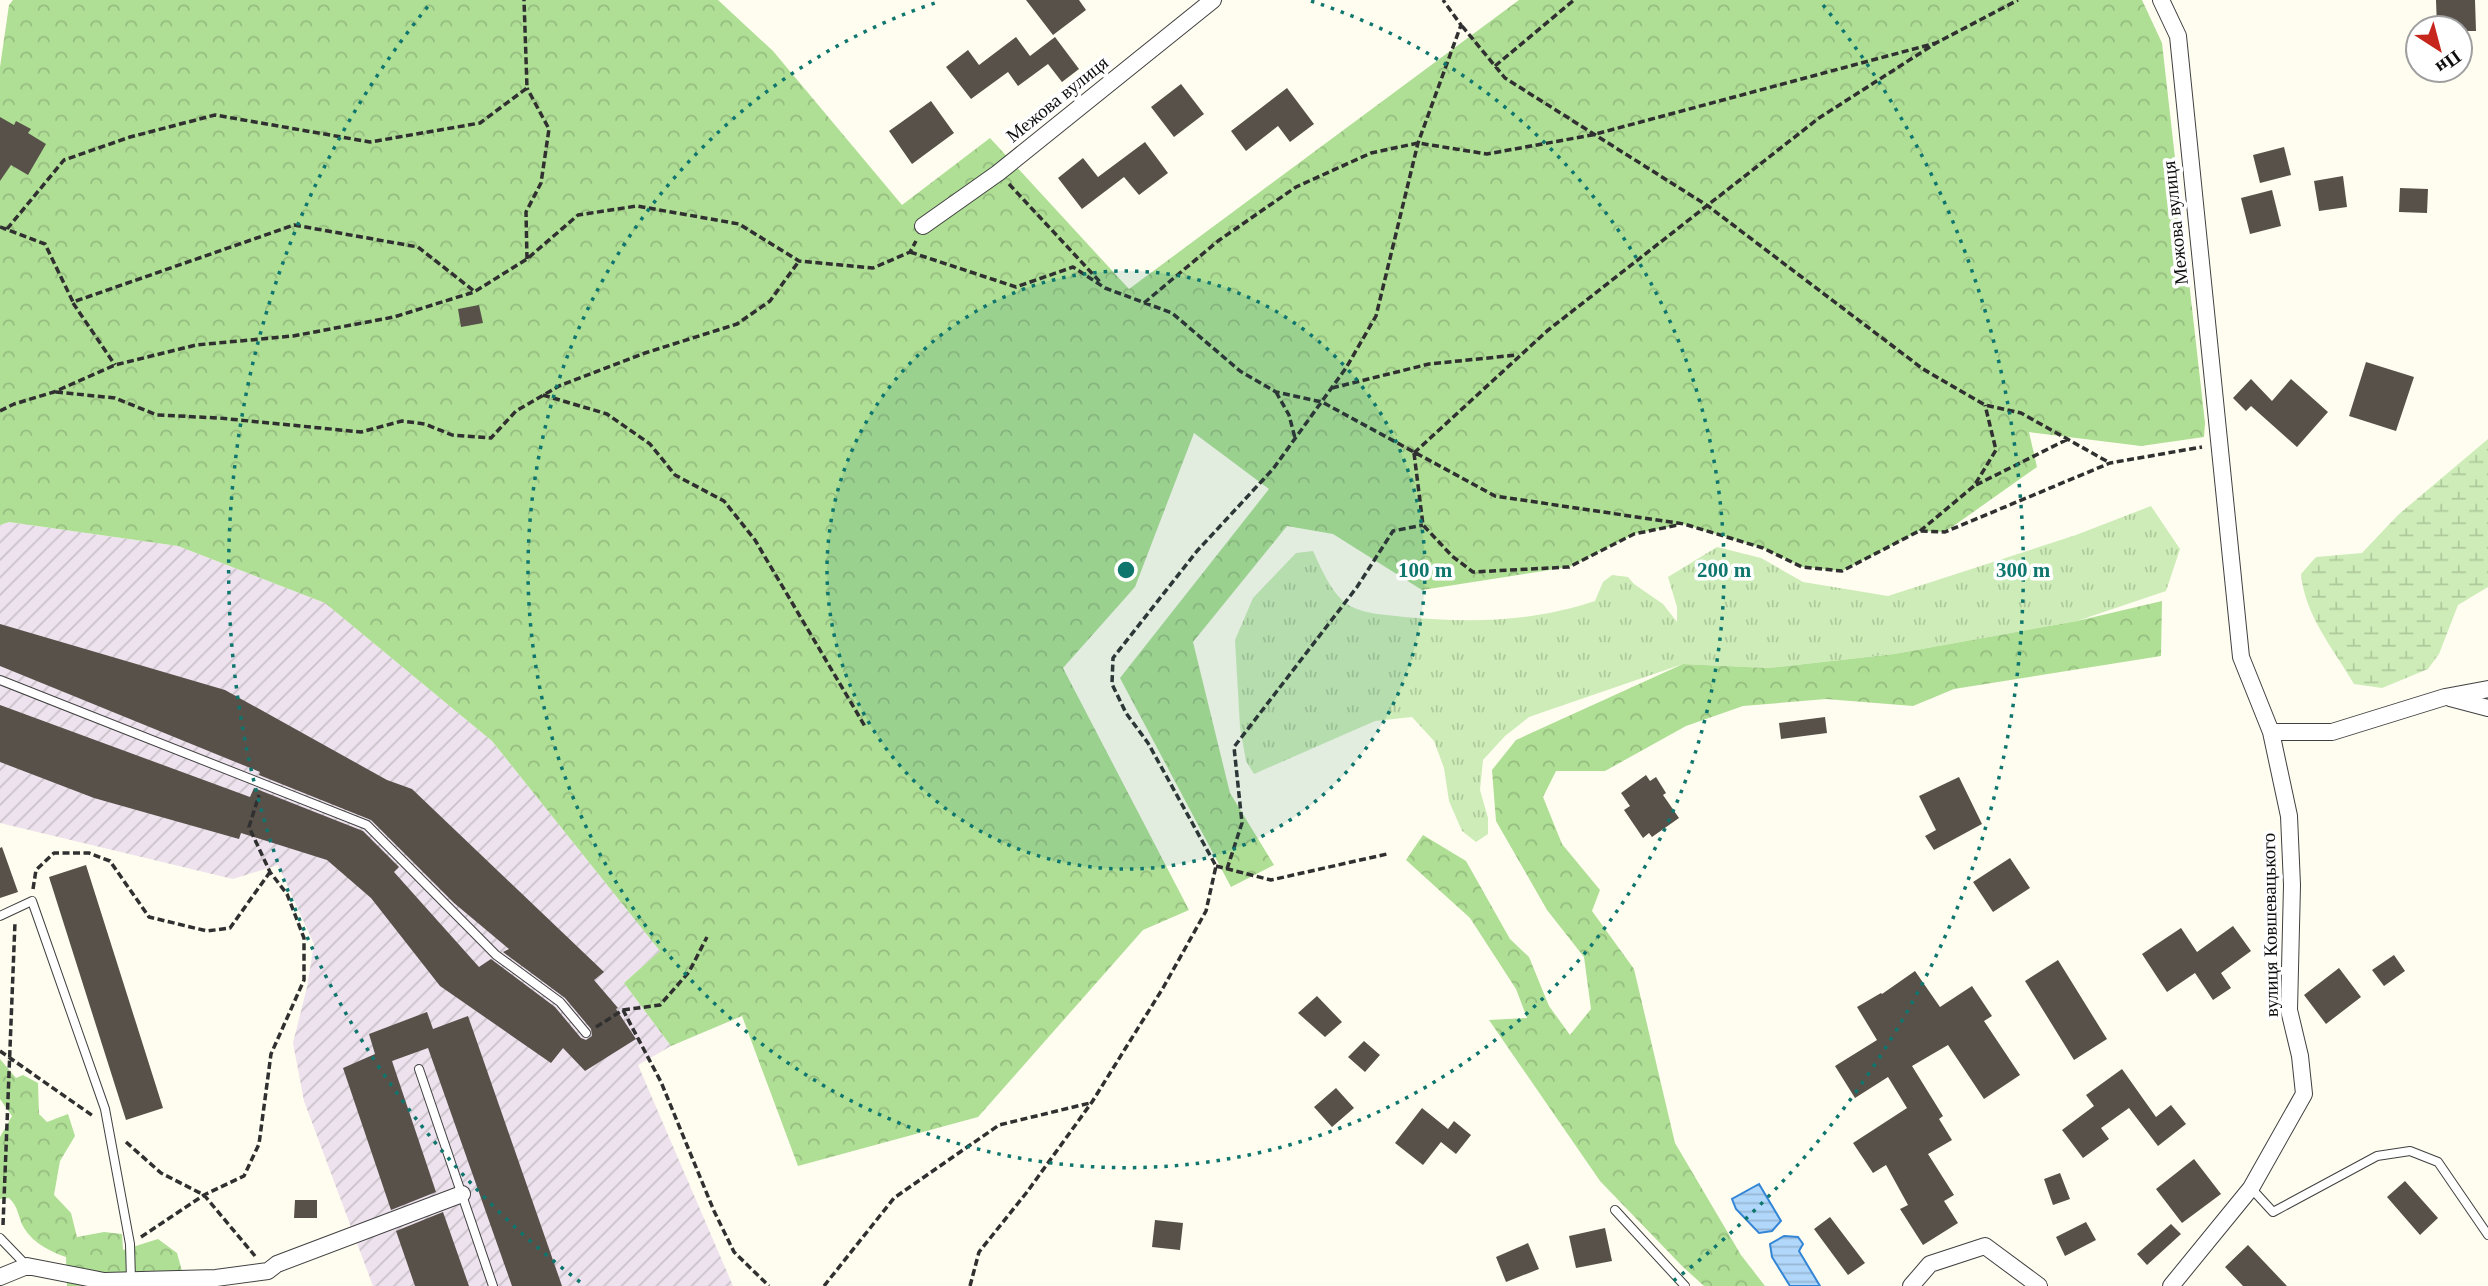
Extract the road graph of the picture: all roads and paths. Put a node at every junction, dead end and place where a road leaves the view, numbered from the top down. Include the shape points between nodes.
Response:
1 (524, 0) edge
2 (1213, 0) edge
3 (1443, 0) edge
4 (1574, 0) edge
5 (2018, 0) edge
6 (2161, 0) edge
7 (1461, 25) junction
8 (1936, 43) junction
9 (1495, 66) junction
10 (527, 88) junction
11 (1592, 135) junction
12 (1418, 144) junction
13 (999, 173) junction
14 (1708, 206) junction
15 (0, 226) edge
16 (923, 226) dead end
17 (7, 229) junction
18 (527, 260) junction
19 (799, 261) junction
20 (1105, 288) junction
21 (474, 292) junction
22 (73, 302) junction
23 (1144, 303) junction
24 (1519, 354) junction
25 (115, 365) junction
26 (1332, 388) junction
27 (54, 392) junction
28 (1276, 392) junction
29 (544, 396) junction
30 (1322, 402) junction
31 (1985, 405) junction
32 (0, 411) edge
33 (1295, 439) junction
34 (2068, 439) junction
35 (2218, 445) junction
36 (1414, 453) junction
37 (2110, 463) junction
38 (1974, 486) junction
39 (1684, 524) junction
40 (1423, 525) junction
41 (1919, 531) junction
42 (0, 680) edge
43 (2487, 689) edge
44 (2445, 696) junction
45 (2488, 708) edge
46 (866, 728) dead end
47 (2271, 732) junction
48 (263, 783) junction
49 (1387, 854) dead end
50 (1216, 866) junction
51 (1227, 869) junction
52 (270, 872) junction
53 (32, 901) junction
54 (16, 909) junction
55 (0, 916) edge
56 (706, 937) dead end
57 (623, 1010) junction
58 (586, 1033) joint
59 (0, 1051) edge
60 (9, 1059) junction
61 (419, 1069) dead end
62 (1092, 1102) junction
63 (108, 1126) junction
64 (2251, 1188) junction
65 (462, 1194) junction
66 (204, 1195) junction
67 (1615, 1210) dead end
68 (2488, 1235) edge
69 (1, 1239) edge
70 (130, 1244) junction
71 (27, 1266) junction
72 (268, 1271) junction
73 (0, 1277) edge
74 (131, 1280) junction
75 (493, 1286) edge
76 (769, 1286) edge
77 (824, 1286) edge
78 (970, 1286) edge
79 (1685, 1286) edge
80 (1911, 1286) edge
81 (2039, 1286) edge
82 (2171, 1286) edge

1 - 10 path
2 - 13 street, Межова вулиця
3 - 7 path
4 - 9 path
5 - 8 path
6 - 35 street, Межова вулиця via 2178,36
7 - 9 path
7 - 12 path
8 - 11 path
8 - 14 path via 1819,117
9 - 11 path via 1505,78
10 - 17 path via 480,124 370,142 215,115 130,137 64,160
10 - 18 path via 549,129 541,183 526,212
11 - 12 path via 1486,154
11 - 14 path
12 - 23 path via 1371,153 1296,187 1218,241
12 - 26 path via 1376,316
13 - 16 street, Межова вулиця
13 - 20 path
14 - 24 path
14 - 31 path via 1923,369
15 - 17 path
17 - 22 path via 45,244
18 - 19 path via 578,215 637,206 738,224
18 - 21 path
19 - 20 path via 873,268 910,252 1016,287 1073,267
19 - 29 path via 770,301 737,324 645,353
20 - 23 path
21 - 22 path via 418,247 294,225
21 - 25 path via 394,317 293,336 196,345
22 - 25 path
23 - 28 path via 1172,313 1241,371
24 - 26 path via 1429,364
24 - 36 path
25 - 27 path
26 - 30 path
27 - 29 path via 115,398 157,415 361,432 402,421 452,435 491,438 516,411
27 - 32 path
28 - 30 path
28 - 33 path
29 - 46 path via 607,414 650,444 675,475 724,501 755,540
30 - 33 path
30 - 36 path
31 - 34 path via 2021,413
31 - 38 path via 1996,450
33 - 50 path via 1197,551 1113,658 1112,684 1126,713 1148,743
34 - 37 path
34 - 38 path
35 - 37 path
35 - 47 street, вулиця Ковшевацького via 2241,657
36 - 39 path via 1495,496
36 - 40 path
37 - 41 path via 1945,532
38 - 41 path
39 - 40 path via 1634,534 1569,567 1473,572
39 - 41 path via 1763,548 1802,567 1842,571
40 - 51 path via 1393,531 1357,587 1234,747 1242,823
42 - 48 lane
43 - 44 street
44 - 45 street
44 - 47 street via 2332,732
47 - 64 street, вулиця Ковшевацького via 2288,816 2290,1010 2304,1094
48 - 52 path via 249,827
48 - 58 lane via 367,825 496,955 560,1002
49 - 51 path via 1271,880
50 - 51 path
50 - 62 path via 1206,911
52 - 53 path via 230,928 207,931 149,917 110,861 89,853 54,853 36,870
52 - 66 path via 287,894 304,938 304,980 271,1054 259,1144 244,1177
53 - 54 lane
53 - 63 lane
54 - 55 lane
54 - 60 path
56 - 57 path via 689,972 660,1005
57 - 58 path
57 - 76 path via 661,1082 734,1252
59 - 60 path
60 - 63 path
60 - 69 path
61 - 65 lane
62 - 77 path via 999,1125 894,1198
62 - 78 path via 979,1252
63 - 66 path via 161,1173
63 - 70 lane
64 - 68 lane via 2273,1212 2377,1156 2410,1151 2438,1162
64 - 82 street, вулиця Ковшевацького
65 - 72 street
65 - 75 lane
66 - 70 path
66 - 72 path
67 - 79 lane
69 - 71 lane
70 - 74 lane
71 - 73 street
71 - 74 street via 104,1281
72 - 74 street via 216,1278
80 - 81 street via 1930,1264 1985,1246

